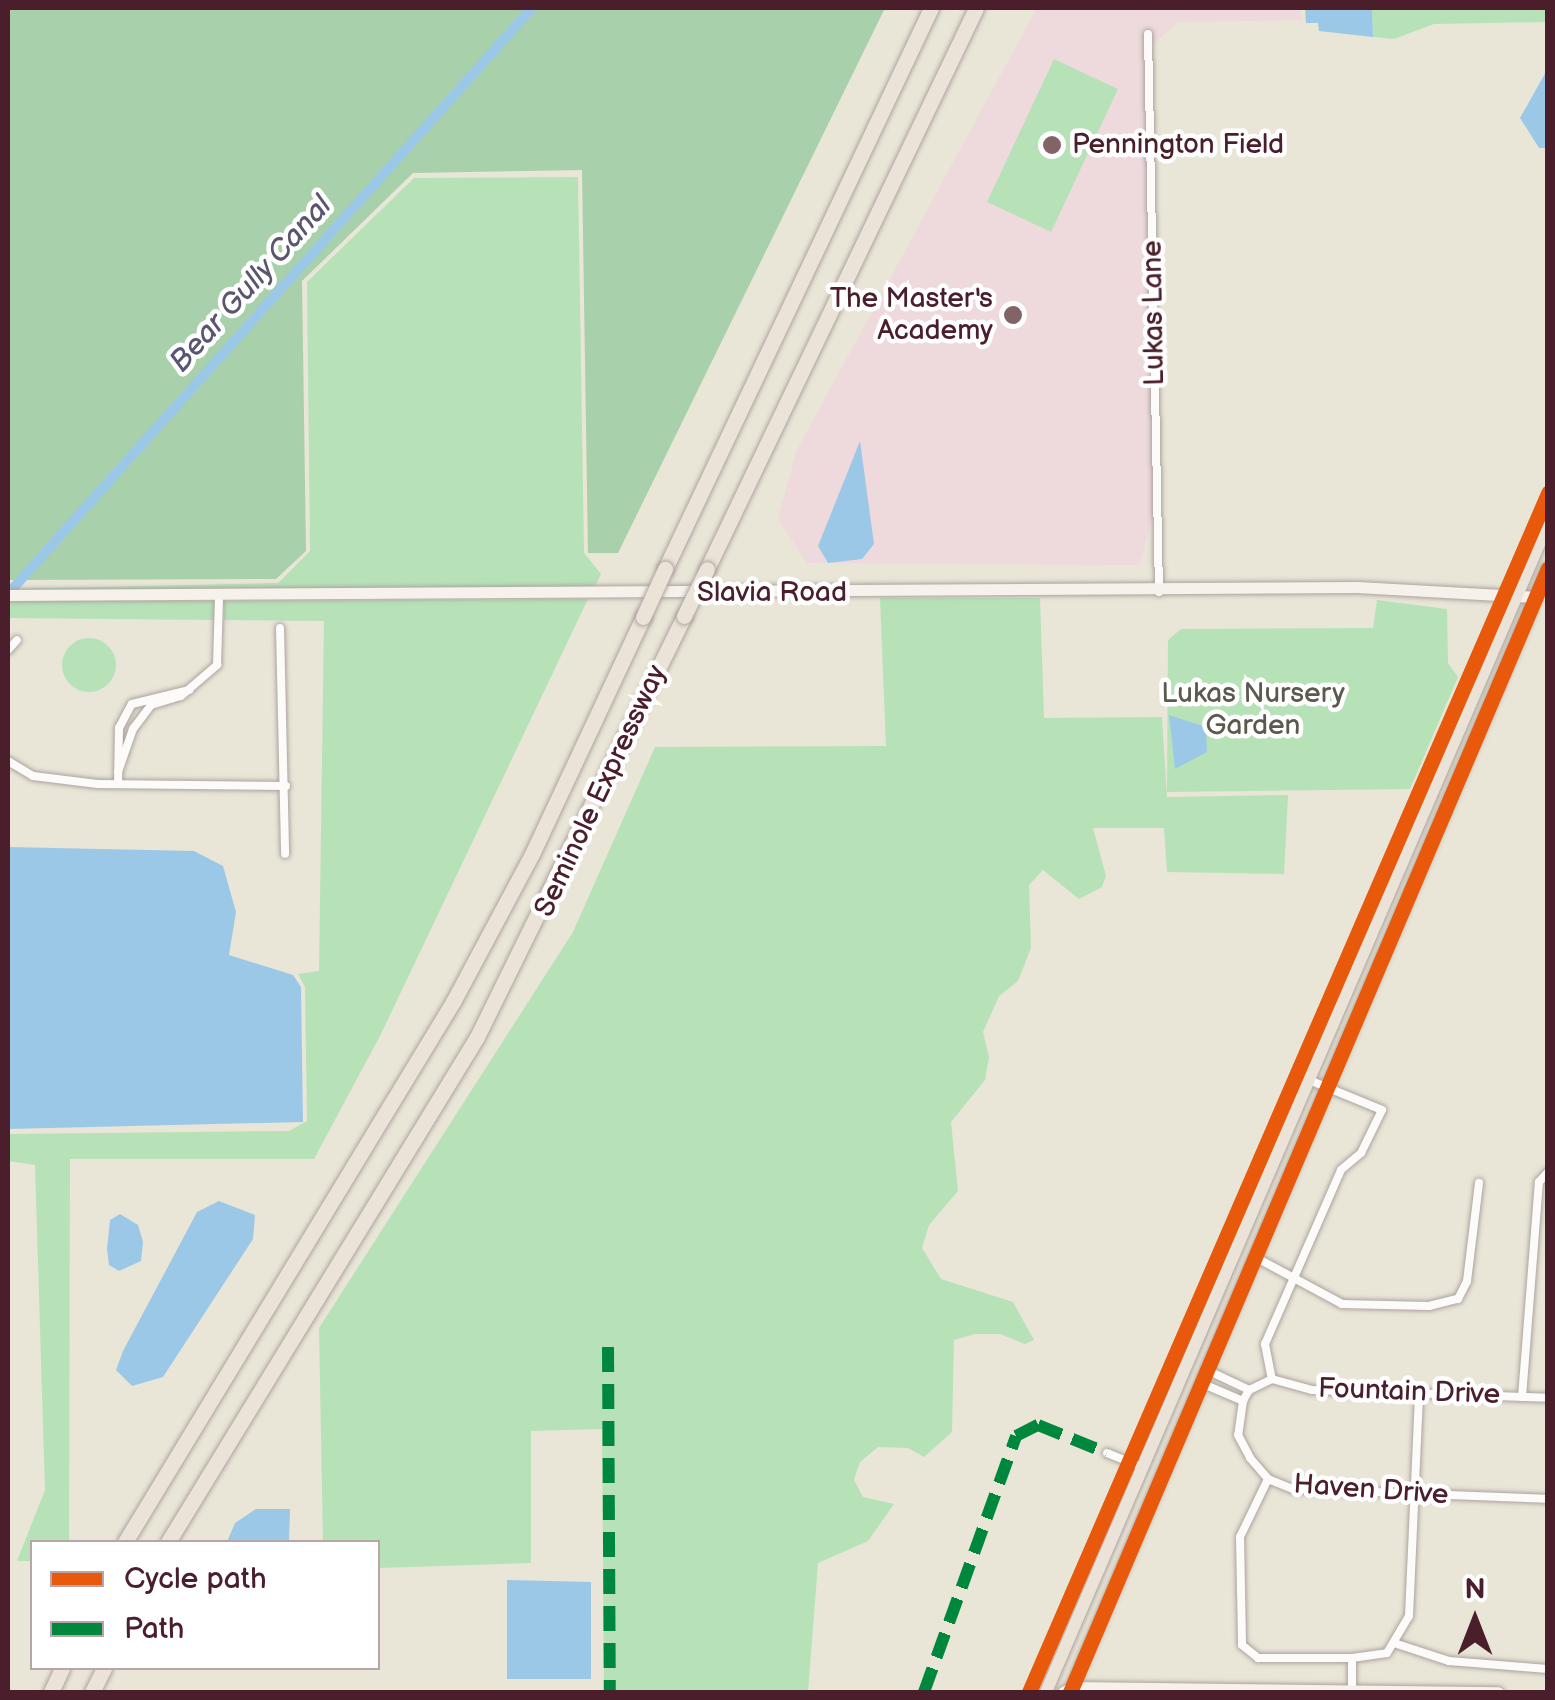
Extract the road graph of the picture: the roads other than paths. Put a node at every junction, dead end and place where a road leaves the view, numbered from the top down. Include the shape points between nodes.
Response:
1 (931, 8) edge
2 (976, 9) edge
3 (1148, 34) dead end
4 (1548, 524) edge
5 (1548, 568) edge
6 (1159, 592) junction
7 (8, 594) edge
8 (1517, 594) junction
9 (219, 596) junction
10 (1535, 597) junction
11 (280, 628) dead end
12 (16, 640) dead end
13 (8, 650) edge
14 (193, 689) junction
15 (8, 762) edge
16 (118, 772) junction
17 (118, 784) junction
18 (286, 786) junction
19 (285, 854) dead end
20 (1308, 1080) junction
21 (1325, 1086) junction
22 (1548, 1172) edge
23 (1478, 1182) dead end
24 (1253, 1256) junction
25 (1295, 1276) junction
26 (1204, 1377) junction
27 (1272, 1379) junction
28 (1249, 1390) junction
29 (1420, 1394) junction
30 (1522, 1396) junction
31 (1548, 1398) edge
32 (1243, 1401) junction
33 (1107, 1453) dead end
34 (1142, 1467) junction
35 (1268, 1478) junction
36 (1412, 1497) junction
37 (1548, 1499) edge
38 (126, 1540) edge
39 (169, 1540) edge
40 (1397, 1644) junction
41 (1352, 1658) junction
42 (1548, 1669) edge
43 (1352, 1688) junction
44 (1068, 1691) edge
45 (1046, 1692) edge
46 (1498, 1692) edge

1 - 38 highway, Seminole Expressway, bridge via 532,854 454,1000
2 - 39 highway, Seminole Expressway, bridge via 477,1037
3 - 6 street, Lukas Lane
4 - 8 main road
5 - 10 main road
6 - 8 street, Slavia Road via 1357,588
6 - 9 street, Slavia Road
7 - 9 street, Slavia Road
8 - 10 street, Slavia Road
8 - 20 main road
9 - 14 street via 220,654 211,674
10 - 21 main road
11 - 18 street
12 - 13 street
14 - 16 street via 141,715
14 - 16 street via 132,704 119,728
15 - 17 street via 33,776
16 - 17 street
17 - 18 street
18 - 19 street
20 - 21 street
20 - 34 main road
21 - 24 main road
21 - 25 street via 1382,1110 1361,1153 1341,1170
22 - 30 street via 1539,1182
23 - 25 street via 1467,1281 1458,1298 1429,1306 1342,1304
24 - 25 street
24 - 26 main road
25 - 27 street via 1265,1344
26 - 28 street
26 - 32 street
26 - 44 main road
27 - 28 street
27 - 29 street, Fountain Drive via 1312,1390
28 - 32 street
29 - 30 street, Fountain Drive
29 - 36 street
30 - 31 street, Fountain Drive
32 - 35 street, Haven Drive via 1238,1436
33 - 34 street
34 - 45 main road
35 - 36 street, Haven Drive via 1293,1489
35 - 41 street via 1240,1536 1242,1644 1258,1658
36 - 37 street, Haven Drive
36 - 40 street via 1409,1616
40 - 41 street via 1388,1653
40 - 42 street via 1449,1661
41 - 43 street
43 - 44 street
43 - 46 street

